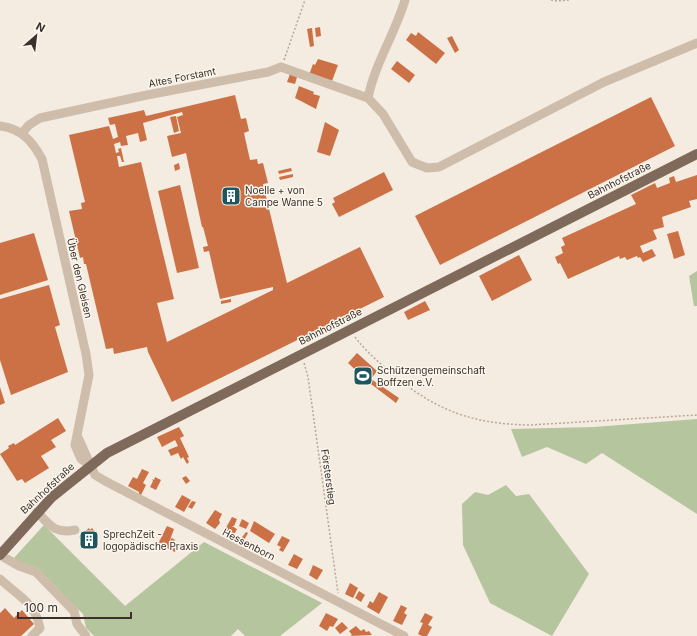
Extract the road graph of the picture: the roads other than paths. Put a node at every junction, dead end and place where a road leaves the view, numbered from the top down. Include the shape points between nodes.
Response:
1 (404, 0) edge
2 (697, 43) edge
3 (368, 98) junction
4 (0, 126) edge
5 (22, 133) junction
6 (697, 154) edge
7 (90, 465) junction
8 (37, 512) junction
9 (75, 530) dead end
10 (0, 555) edge
11 (0, 579) edge
12 (32, 636) edge
13 (86, 636) edge
14 (404, 636) edge

1 - 3 street via 372,78
2 - 3 street via 604,82 439,167 427,168 412,162 383,114
3 - 5 street, Altes Forstamt via 281,67 268,72 148,94 40,118
4 - 5 street
5 - 7 street, Über den Gleisen via 34,144 42,159 86,354 89,375 77,435 88,455
6 - 7 main road, Bahnhofstraße via 136,437
7 - 8 main road, Bahnhofstraße
7 - 14 street, Hessenborn via 95,475 105,481
8 - 9 street via 59,531
8 - 10 main road, Bahnhofstraße
10 - 13 street via 18,566 36,572 74,611 77,624
11 - 12 street via 38,615 40,628

